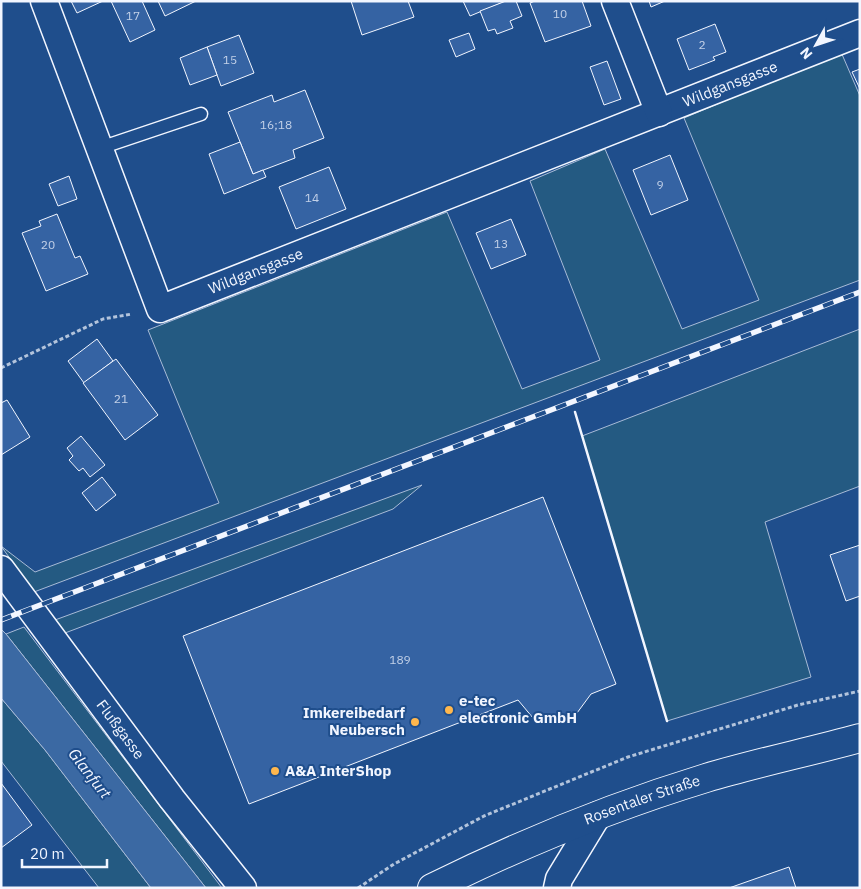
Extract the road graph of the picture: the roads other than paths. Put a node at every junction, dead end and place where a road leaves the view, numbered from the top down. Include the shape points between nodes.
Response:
1 (44, 1) edge
2 (615, 1) edge
3 (860, 33) edge
4 (659, 113) junction
5 (202, 114) dead end
6 (100, 148) junction
7 (1, 569) edge
8 (860, 738) edge
9 (598, 815) junction
10 (243, 888) edge
11 (432, 888) edge
12 (557, 888) edge

1 - 6 street
2 - 4 street
3 - 4 street, Wildgansgasse
4 - 6 street, Wildgansgasse via 160,309
5 - 6 lane
7 - 10 street, Flußgasse via 172,799
8 - 9 main road, Rosentaler Straße via 707,778
9 - 11 main road, Rosentaler Straße via 498,855
9 - 12 street via 559,879

